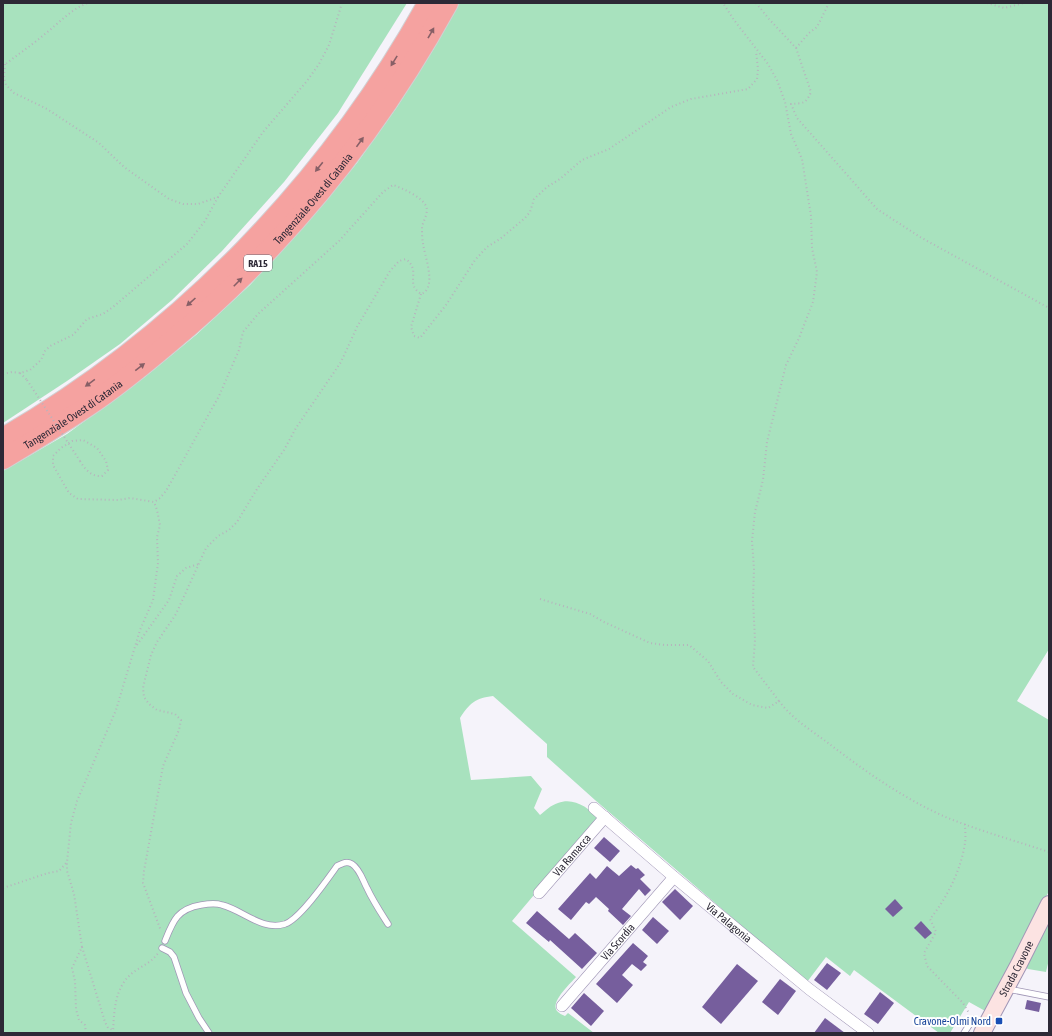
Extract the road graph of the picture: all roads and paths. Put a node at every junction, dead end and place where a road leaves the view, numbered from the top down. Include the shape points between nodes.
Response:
1 (88, 3) edge
2 (342, 3) edge
3 (428, 3) edge
4 (448, 3) edge
5 (723, 3) edge
6 (756, 3) edge
7 (830, 3) edge
8 (987, 3) edge
9 (1024, 3) edge
10 (796, 48) junction
11 (756, 50) junction
12 (4, 65) edge
13 (218, 197) junction
14 (421, 294) junction
15 (1049, 308) edge
16 (20, 373) junction
17 (3, 374) edge
18 (3, 438) edge
19 (3, 459) edge
20 (154, 502) junction
21 (199, 564) junction
22 (540, 599) dead end
23 (135, 648) junction
24 (779, 701) junction
25 (594, 808) dead end
26 (605, 817) junction
27 (965, 824) junction
28 (1049, 852) edge
29 (67, 862) junction
30 (674, 877) junction
31 (3, 888) edge
32 (539, 893) dead end
33 (1049, 904) edge
34 (388, 924) dead end
35 (165, 941) joint
36 (82, 947) junction
37 (162, 948) joint
38 (1006, 988) junction
39 (1049, 997) edge
40 (562, 1006) dead end
41 (980, 1026) edge
42 (113, 1030) junction
43 (86, 1033) edge
44 (113, 1033) edge
45 (209, 1033) edge
46 (868, 1033) edge
47 (964, 1033) edge

1 - 12 path via 79,6
2 - 13 path via 329,45 319,64 263,132
3 -> 18 highway, Tangenziale Ovest di Catania / RA15 via 345,134 294,197 216,280 109,369
19 -> 4 highway, Tangenziale Ovest di Catania / RA15 via 119,384 192,324 259,262 355,149 408,72
5 - 11 path
6 - 10 path
7 - 10 path via 817,27
8 - 9 path via 1004,8
10 - 15 path via 812,92 803,103 791,104 797,118 877,209 920,237
11 - 14 path via 757,79 748,89 691,99 670,107 609,149 582,160 534,199 526,218 487,247 475,260 446,305 420,338 414,336 411,327
11 - 24 path via 777,80 785,102 791,134 802,159 817,272 812,302 786,365 767,442 752,541 755,640 753,667
12 - 13 path via 6,85 14,93 47,109 100,144 124,167 169,199 183,204 198,204
13 - 16 path via 205,221 187,244 113,307 103,314 87,319 73,335 50,346 41,360 30,370
14 - 20 path via 430,280 422,227 427,212 426,206 393,185 383,192 339,241 258,314 243,332 239,350 219,396 166,491
14 - 21 path via 415,290 413,284 412,263 406,259 399,261 390,271 357,327 341,362 237,522 206,548
16 - 17 path
16 - 20 path, bridge via 27,380 80,461 87,471 97,477 102,476 108,470 106,461 97,448 83,440 72,441 61,448 53,456 53,465 69,493 78,499 130,498
20 - 23 path via 160,525 157,537 156,588
21 - 23 path via 186,568 177,576 169,600
21 - 35 path via 176,614 151,655 143,688 144,697 149,704 157,710 175,714 181,720 163,766 143,883
22 - 24 path via 590,614 650,643 689,645 708,661 721,682 733,694 752,705 768,708
23 - 29 path via 116,710 77,801 71,823
24 - 27 path via 785,710 873,777 906,797
25 - 26 street, Via Palagonia
26 - 30 street, Via Palagonia
26 - 32 street, Via Ramacca
27 - 28 path
27 - 41 path via 966,842 957,872 941,905 930,919 936,932 924,953 927,966 963,1003
29 - 31 path via 59,871
29 - 36 path
30 - 40 street, Via Scordia
30 - 46 street, Via Palagonia via 809,989
33 - 38 street, Strada Cravone
34 - 35 lane via 355,866 344,862 294,919 286,924 263,924 222,905 205,904 182,911 174,920
36 - 42 path via 105,1022 108,1028
36 - 43 path via 72,968 76,1009 79,1020 85,1025
37 - 42 path via 155,958 129,976 118,991
37 - 45 lane via 174,957 186,993
38 - 39 lane
38 - 41 street, Strada Cravone
41 - 47 lane
42 - 44 path

